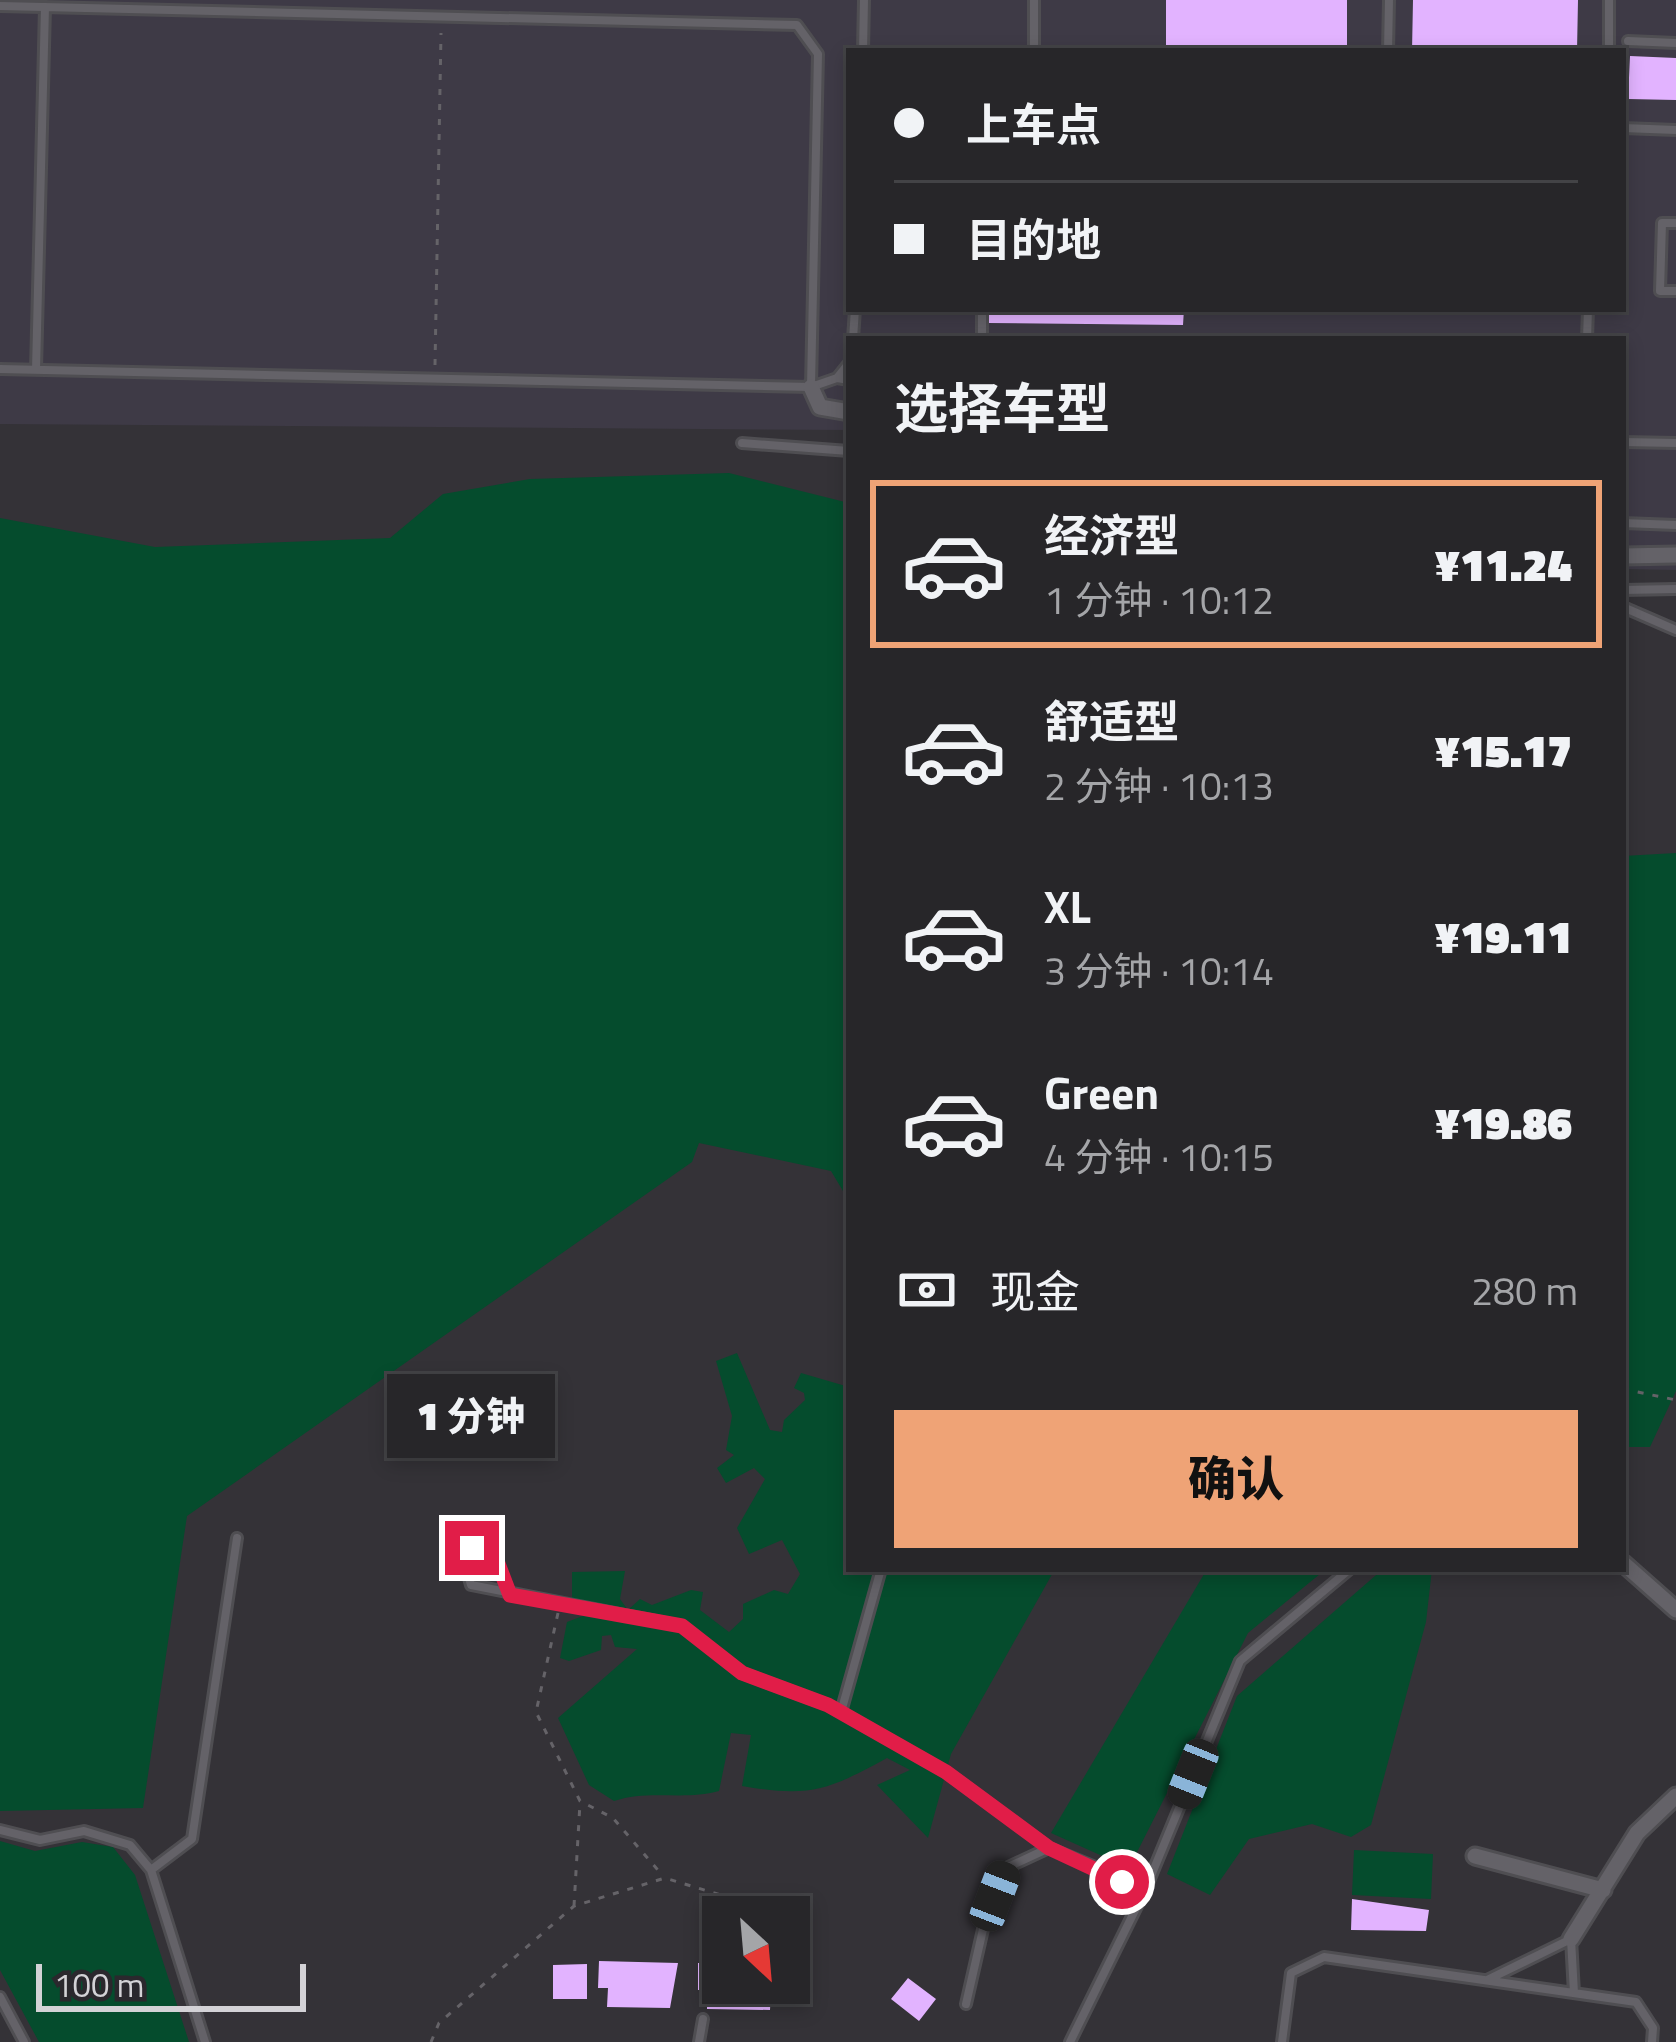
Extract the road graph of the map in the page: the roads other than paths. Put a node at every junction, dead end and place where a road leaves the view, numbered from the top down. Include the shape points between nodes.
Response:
1 (864, 0) edge
2 (1034, 0) edge
3 (1389, 0) edge
4 (1610, 0) edge
5 (0, 6) edge
6 (45, 7) junction
7 (1628, 41) dead end
8 (1676, 43) edge
9 (863, 48) edge
10 (1034, 48) edge
11 (1388, 48) edge
12 (1609, 48) edge
13 (1626, 128) edge
14 (1676, 130) edge
15 (1676, 223) edge
16 (1676, 291) edge
17 (846, 367) edge
18 (0, 369) edge
19 (36, 370) junction
20 (837, 378) junction
21 (846, 380) edge
22 (811, 387) junction
23 (846, 411) edge
24 (1626, 442) edge
25 (742, 443) dead end
26 (1676, 443) edge
27 (846, 451) edge
28 (1626, 523) edge
29 (1676, 525) edge
30 (1676, 555) edge
31 (1626, 556) edge
32 (1676, 589) edge
33 (1626, 590) edge
34 (1626, 609) edge
35 (1676, 630) edge
36 (237, 1538) dead end
37 (1626, 1566) edge
38 (880, 1572) edge
39 (1347, 1572) edge
40 (510, 1595) junction
41 (1676, 1610) edge
42 (841, 1712) junction
43 (1676, 1796) edge
44 (0, 1830) edge
45 (1049, 1848) junction
46 (1475, 1856) dead end
47 (151, 1870) junction
48 (1146, 1888) junction
49 (1603, 1890) junction
50 (1571, 1939) junction
51 (1486, 1981) junction
52 (1574, 1993) junction
53 (0, 1997) edge
54 (966, 2004) dead end
55 (703, 2019) dead end
56 (24, 2042) edge
57 (205, 2042) edge
58 (699, 2042) edge
59 (1070, 2042) edge
60 (1282, 2042) edge
61 (1652, 2042) edge

1 - 9 lane
2 - 10 lane
3 - 11 lane
4 - 12 lane
5 - 6 lane
6 - 19 lane
6 - 22 lane via 797,25 818,54
7 - 8 lane
13 - 14 lane
15 - 16 lane via 1661,223 1660,291
17 - 20 lane
18 - 19 lane
19 - 22 lane
20 - 21 lane
20 - 22 lane
22 - 23 street via 820,407
24 - 26 lane
25 - 27 lane
28 - 29 lane
30 - 31 street
32 - 33 lane
34 - 35 lane
36 - 47 lane via 192,1839
37 - 41 street
38 - 42 lane
39 - 48 lane via 1240,1660
40 - 40 lane via 470,1585 463,1557 485,1548
40 - 42 lane via 682,1626 742,1673
42 - 45 lane via 946,1772
43 - 49 street via 1636,1833
44 - 47 lane via 40,1840 84,1831 130,1845
45 - 48 lane
45 - 54 lane via 1006,1868
46 - 49 street
47 - 57 lane
48 - 59 lane
49 - 50 street
50 - 51 lane
50 - 52 lane
51 - 52 lane
51 - 60 lane via 1324,1957 1291,1973
52 - 61 lane via 1636,2002 1654,2028
53 - 56 lane
55 - 58 lane

